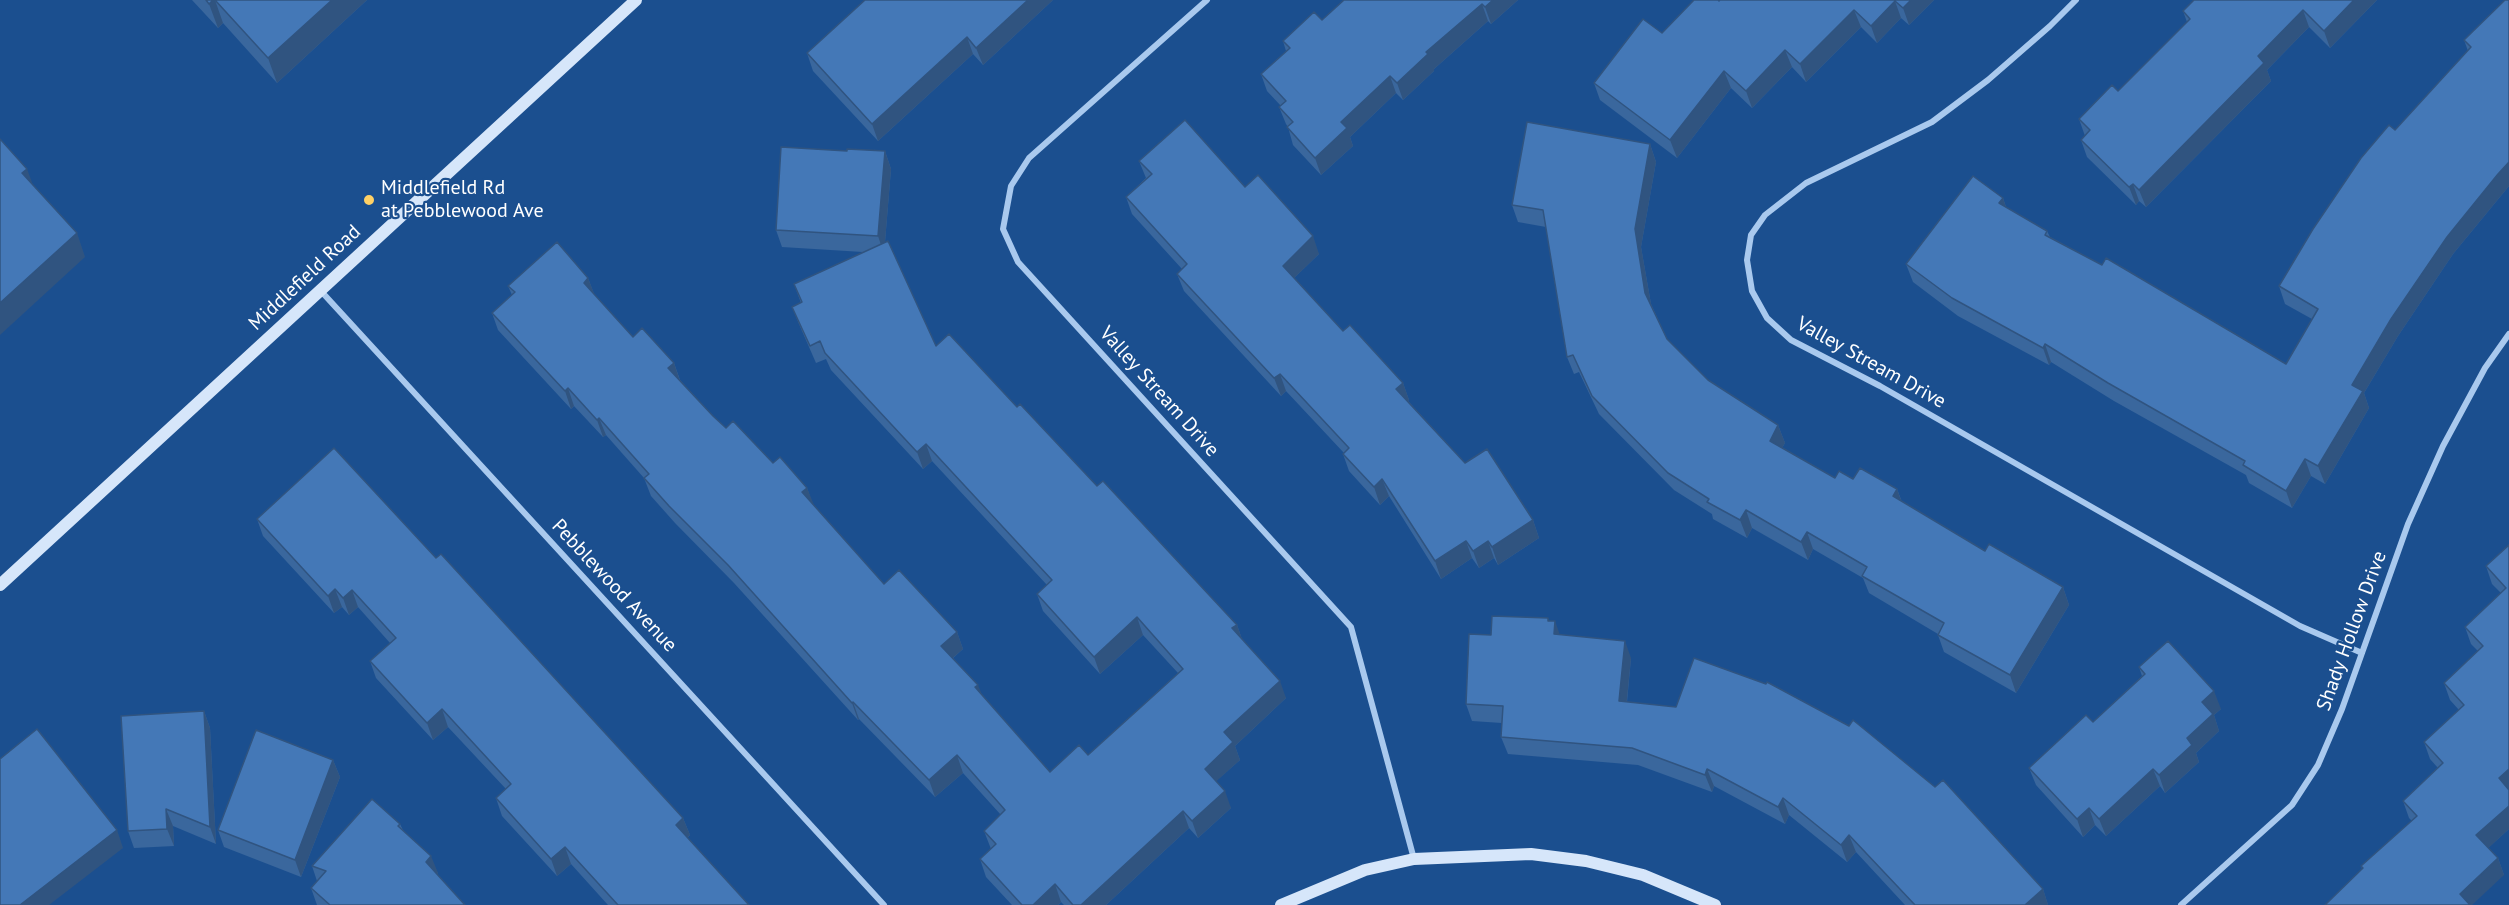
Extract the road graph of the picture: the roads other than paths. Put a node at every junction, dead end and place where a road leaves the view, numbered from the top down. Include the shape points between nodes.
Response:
1 (636, 0) edge
2 (1207, 0) edge
3 (2076, 0) edge
4 (320, 290) junction
5 (2509, 334) edge
6 (0, 585) edge
7 (2362, 653) junction
8 (1414, 859) junction
9 (884, 905) edge
10 (1281, 905) edge
11 (1715, 905) edge
12 (2181, 905) edge

1 - 4 main road, Middlefield Road
2 - 8 street, Valley Stream Drive via 1029,158 1011,186 1003,229 1018,262 1352,627
3 - 7 street, Valley Stream Drive via 1988,80 1932,122 1806,183 1765,215 1751,235 1747,260 1752,291 1767,318 1791,340 1880,386 2300,626
4 - 6 main road, Middlefield Road
4 - 9 street, Pebblewood Avenue
5 - 7 street, Shady Hollow Drive via 2485,368 2443,446 2408,524
7 - 12 street, Shady Hollow Drive via 2318,765 2292,805
8 - 10 main road via 1365,870
8 - 11 main road via 1531,854 1586,861 1643,875

